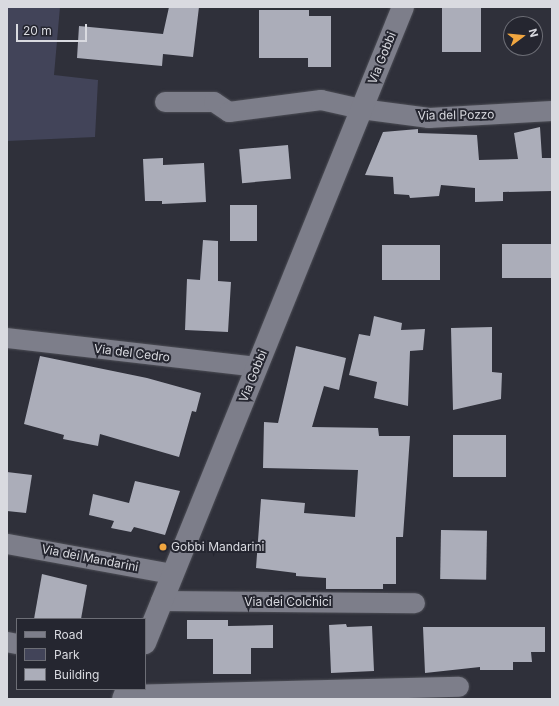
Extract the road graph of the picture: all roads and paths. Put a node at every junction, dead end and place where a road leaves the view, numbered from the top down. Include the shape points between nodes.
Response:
1 (403, 7) edge
2 (165, 102) dead end
3 (361, 109) junction
4 (552, 111) edge
5 (7, 338) edge
6 (257, 367) junction
7 (7, 544) edge
8 (172, 574) junction
9 (162, 601) junction
10 (415, 603) dead end
11 (146, 641) edge
12 (459, 687) dead end
13 (125, 694) edge

1 - 3 street, Via Gobbi
2 - 3 street via 214,102 229,112 322,100
3 - 4 street, Via del Pozzo via 429,118
3 - 6 street, Via Gobbi
5 - 6 street, Via del Cedro
6 - 8 street, Via Gobbi
7 - 8 street, Via dei Mandarini
8 - 9 street, Via Gobbi
9 - 10 street, Via dei Colchici
9 - 11 street, Via Gobbi
12 - 13 street

